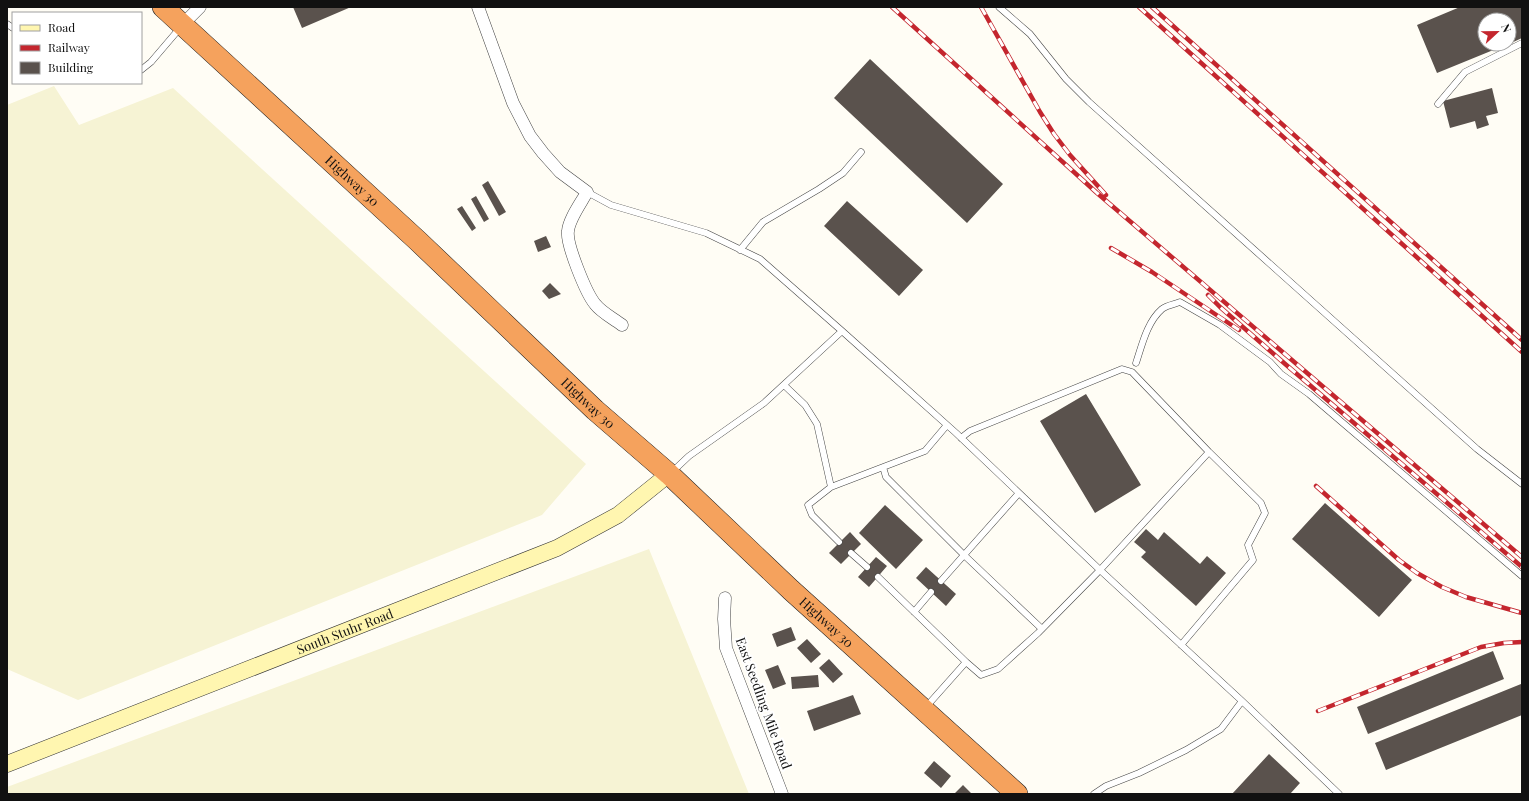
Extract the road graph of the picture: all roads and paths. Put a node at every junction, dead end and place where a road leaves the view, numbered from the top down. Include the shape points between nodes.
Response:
1 (163, 7) edge
2 (200, 7) edge
3 (478, 7) edge
4 (999, 7) edge
5 (182, 25) junction
6 (1522, 43) edge
7 (142, 69) edge
8 (1438, 104) dead end
9 (861, 152) dead end
10 (587, 192) junction
11 (740, 250) junction
12 (622, 325) dead end
13 (842, 330) junction
14 (1136, 363) dead end
15 (784, 385) junction
16 (947, 425) junction
17 (962, 438) junction
18 (1209, 452) junction
19 (883, 467) junction
20 (669, 474) junction
21 (1522, 484) edge
22 (831, 487) junction
23 (1019, 493) junction
24 (839, 542) dead end
25 (851, 553) dead end
26 (964, 555) junction
27 (867, 567) dead end
28 (1100, 570) junction
29 (1522, 576) edge
30 (878, 577) dead end
31 (941, 581) dead end
32 (931, 592) dead end
33 (725, 598) dead end
34 (914, 612) junction
35 (1042, 628) junction
36 (1181, 645) junction
37 (966, 662) junction
38 (1242, 701) junction
39 (924, 710) junction
40 (7, 764) edge
41 (782, 794) edge
42 (1017, 794) edge
43 (1094, 794) edge
44 (1339, 794) edge

1 - 5 highway, Highway 30
2 - 5 street
3 - 10 street via 514,103 530,136 560,172
4 - 21 lane via 1030,34 1066,79 1089,102 1477,449
5 - 7 lane
5 - 20 highway, Highway 30 via 424,247 595,410
6 - 8 lane via 1465,72
9 - 11 lane via 843,173 762,222
10 - 11 lane via 611,205 706,234
10 - 12 street via 569,226 569,240 582,280 595,304
11 - 13 lane via 760,259
13 - 15 lane
13 - 16 lane
14 - 29 lane via 1146,333 1155,317 1164,308 1180,302 1192,308 1270,362 1281,374 1309,394
15 - 20 lane
15 - 22 lane via 806,405 817,424
16 - 17 lane
16 - 19 lane via 925,451
17 - 18 lane via 970,431 1122,369 1132,372
17 - 23 lane
18 - 28 lane
18 - 36 lane via 1262,503 1265,513 1248,545 1253,560
19 - 22 lane
19 - 26 lane via 886,477
20 - 39 highway, Highway 30 via 791,590
20 - 40 main road, South Stuhr Road via 618,515 557,548
22 - 24 lane via 808,505 812,515
23 - 26 lane
23 - 28 lane
25 - 27 lane
26 - 31 lane
26 - 35 lane
28 - 35 lane
28 - 36 lane
30 - 34 lane
32 - 34 lane
33 - 41 street, East Seedling Mile Road via 726,648
34 - 37 lane
35 - 37 lane via 998,669 981,675
36 - 38 lane
37 - 39 lane
38 - 43 lane via 1221,730 1186,750 1106,786
38 - 44 lane
39 - 42 highway, Highway 30

